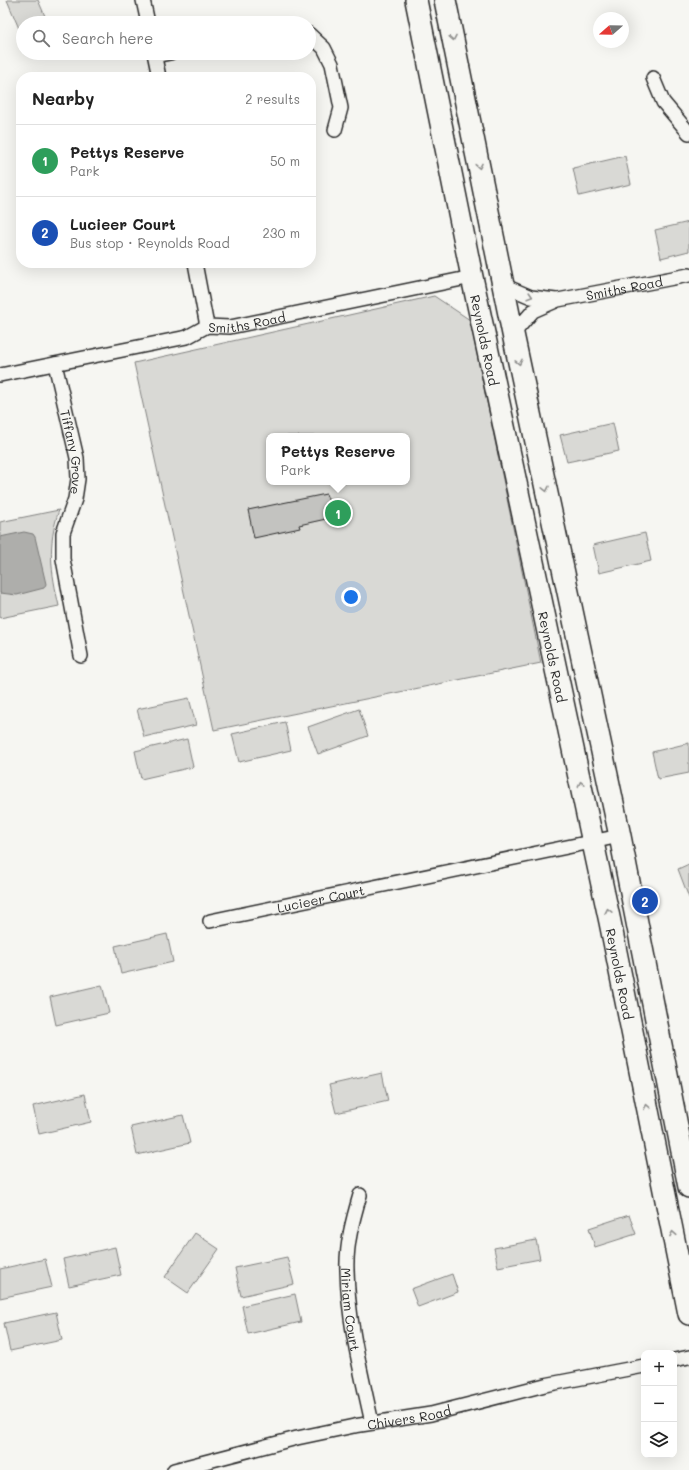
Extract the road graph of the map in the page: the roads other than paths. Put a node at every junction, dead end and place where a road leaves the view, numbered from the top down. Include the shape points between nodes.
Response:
1 (143, 0) edge
2 (416, 0) edge
3 (445, 0) edge
4 (146, 16) edge
5 (316, 41) edge
6 (156, 60) edge
7 (158, 72) edge
8 (653, 78) dead end
9 (335, 130) dead end
10 (689, 133) edge
11 (196, 268) edge
12 (689, 275) edge
13 (472, 277) junction
14 (502, 278) junction
15 (558, 300) junction
16 (207, 326) junction
17 (513, 334) junction
18 (55, 364) junction
19 (0, 375) edge
20 (81, 656) dead end
21 (620, 836) junction
22 (594, 843) junction
23 (210, 921) dead end
24 (689, 1187) edge
25 (360, 1195) dead end
26 (689, 1314) edge
27 (689, 1357) edge
28 (677, 1359) edge
29 (641, 1367) edge
30 (372, 1423) junction
31 (179, 1469) edge

1 - 4 street
2 - 13 main road, Reynolds Road
3 -> 14 main road, Reynolds Road
5 - 9 street via 324,48 332,64 341,108
6 - 7 street
8 - 10 street via 663,102
11 - 16 street
12 - 15 street, Smiths Road
13 - 14 main road
13 - 16 street, Smiths Road via 230,327
22 -> 13 main road, Reynolds Road
14 -> 15 street, Smiths Road via 531,297
14 - 17 main road, Reynolds Road
15 - 17 street, Smiths Road via 533,311
16 - 18 street, Smiths Road via 187,337
17 -> 21 main road, Reynolds Road
18 - 19 street, Smiths Road
18 - 20 street, Tiffany Grove via 77,458 78,479 75,499 63,533 63,559
21 - 22 street, Lucieer Court
21 - 24 main road, Reynolds Road
22 - 23 street, Lucieer Court
26 -> 22 main road, Reynolds Road
25 - 30 street, Miriam Court via 351,1228 347,1268 350,1316
27 - 28 street
29 - 30 street, Chivers Road via 545,1385 437,1413
30 - 31 street, Chivers Road via 296,1438

